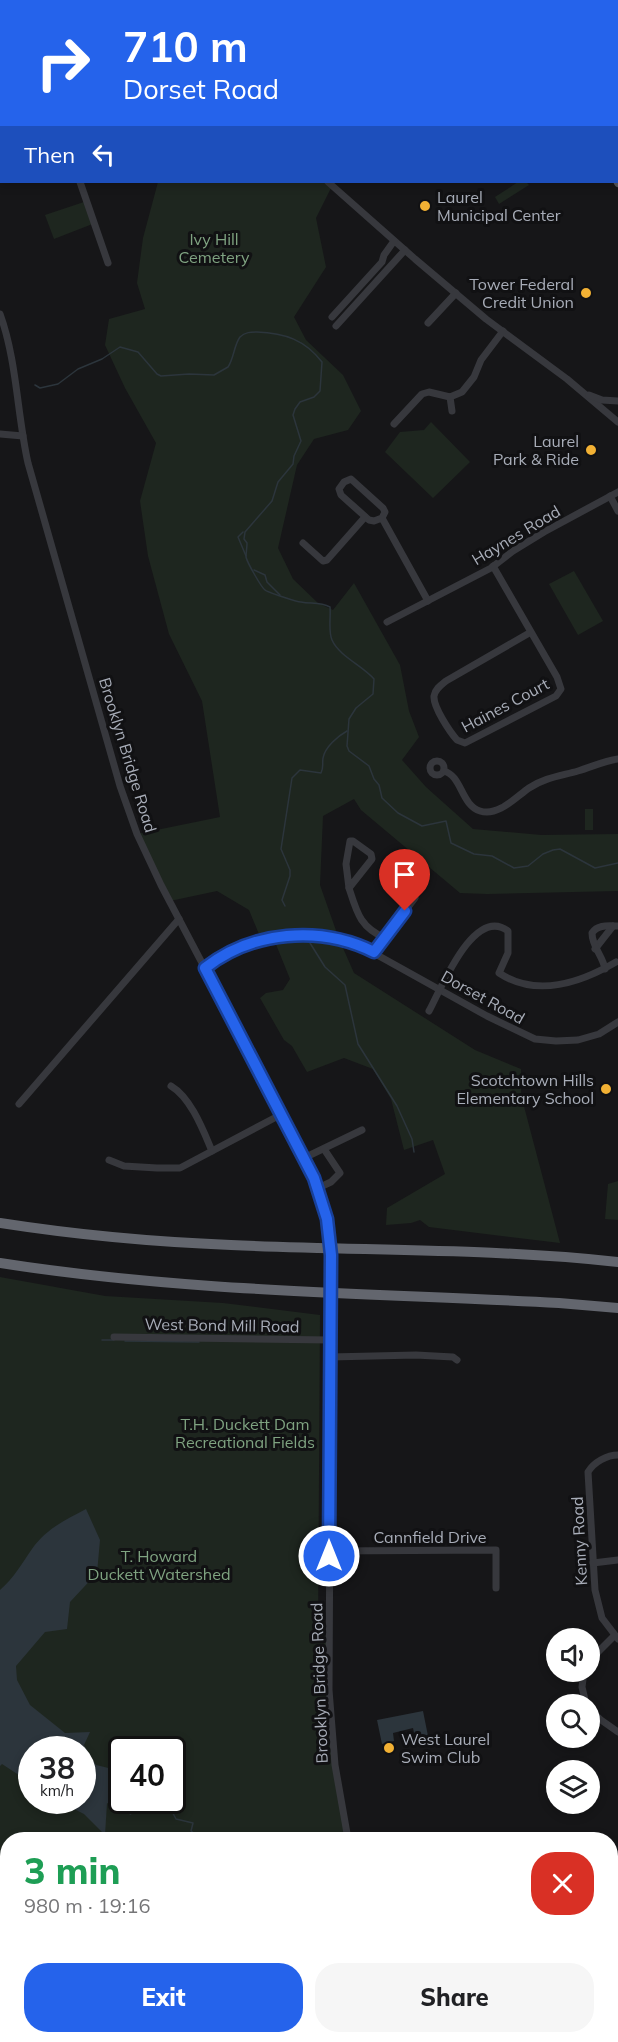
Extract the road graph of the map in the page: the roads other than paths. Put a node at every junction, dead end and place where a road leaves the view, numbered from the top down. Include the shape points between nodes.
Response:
1 (80, 183) edge
2 (329, 183) edge
3 (338, 183) edge
4 (338, 192) junction
5 (394, 241) junction
6 (405, 250) junction
7 (108, 263) dead end
8 (456, 293) junction
9 (0, 314) edge
10 (332, 317) dead end
11 (428, 323) dead end
12 (336, 326) dead end
13 (503, 331) junction
14 (584, 393) junction
15 (450, 397) junction
16 (618, 401) edge
17 (452, 411) dead end
18 (617, 419) edge
19 (394, 424) dead end
20 (0, 434) edge
21 (23, 436) junction
22 (618, 492) edge
23 (610, 496) junction
24 (618, 511) edge
25 (365, 517) junction
26 (382, 519) junction
27 (303, 543) dead end
28 (494, 566) junction
29 (428, 601) junction
30 (387, 622) dead end
31 (531, 632) junction
32 (618, 759) edge
33 (444, 771) dead end
34 (349, 888) junction
35 (416, 897) dead end
36 (178, 919) junction
37 (615, 926) edge
38 (385, 938) junction
39 (596, 949) junction
40 (374, 952) junction
41 (616, 963) dead end
42 (205, 968) junction
43 (605, 969) junction
44 (441, 989) junction
45 (429, 1011) dead end
46 (618, 1022) edge
47 (171, 1086) dead end
48 (19, 1104) dead end
49 (282, 1114) junction
50 (362, 1131) dead end
51 (324, 1149) junction
52 (212, 1151) junction
53 (304, 1158) junction
54 (109, 1160) dead end
55 (318, 1188) junction
56 (0, 1223) edge
57 (0, 1263) edge
58 (618, 1263) edge
59 (618, 1308) edge
60 (114, 1337) dead end
61 (330, 1340) junction
62 (330, 1357) junction
63 (457, 1360) dead end
64 (618, 1455) edge
65 (329, 1551) junction
66 (618, 1560) edge
67 (593, 1563) junction
68 (496, 1588) dead end
69 (616, 1637) edge
70 (600, 1651) edge
71 (600, 1720) edge
72 (618, 1732) edge
73 (347, 1832) edge

1 - 7 street
2 - 4 street
3 - 4 street
4 - 5 street
5 - 6 street
5 - 10 street via 382,262
6 - 8 street
6 - 12 street
8 - 11 street
8 - 13 street
9 - 21 street, Brooklyn Bridge Road via 7,334
13 - 14 street
13 - 15 street via 481,360 469,385
14 - 16 street
14 - 18 street
15 - 17 street
15 - 19 street via 422,394
20 - 21 street
21 - 36 street, Brooklyn Bridge Road via 125,801 144,851
22 - 23 street, Haynes Road
23 - 24 street
23 - 28 street, Haynes Road via 544,532
25 - 26 street
25 - 26 street via 339,492 348,479 383,508
25 - 27 street via 327,560 319,560
26 - 29 street
28 - 29 street, Haynes Road
28 - 31 street, Haines Court
29 - 30 street, Haynes Road
31 - 31 street, Haines Court via 559,682 559,694 480,737 465,743 457,740 437,709 435,692 446,681
32 - 33 street via 544,780 489,813 473,808 453,777
34 - 34 street via 346,864 350,841 371,854 372,859
34 - 38 street via 364,925
35 - 38 street
36 - 42 street, Brooklyn Bridge Road
36 - 48 street
37 - 39 street
37 - 39 street via 593,931
38 - 40 street
39 - 43 street
40 - 42 street, Dorset Road via 339,939 273,937 236,948
40 - 44 street, Dorset Road
41 - 43 street
42 - 49 street, Brooklyn Bridge Road
43 - 44 street via 562,985 534,986 511,980 499,973 508,953 508,931 494,927 478,931 471,938
44 - 45 street
44 - 46 street, Dorset Road via 513,1030 542,1040 578,1040 599,1034
47 - 52 street via 190,1107
49 - 52 street
49 - 53 street, Brooklyn Bridge Road
50 - 51 street
51 - 53 street
51 - 55 street via 340,1173
52 - 54 street via 172,1169 124,1166
53 - 55 street, Brooklyn Bridge Road
55 - 61 street, Brooklyn Bridge Road, bridge via 331,1255
56 - 58 highway via 185,1243 489,1252
57 - 59 highway via 180,1284
60 - 61 street, West Bond Mill Road
61 - 62 street, Brooklyn Bridge Road
62 - 63 street via 425,1355
62 - 65 street, Brooklyn Bridge Road
64 - 67 street, Kenny Road via 611,1455 588,1472
65 - 68 street, Cannfield Drive via 496,1550
65 - 73 street, Brooklyn Bridge Road via 331,1717
66 - 67 street
67 - 69 street, Kenny Road via 600,1612
69 - 70 street
71 - 72 street

